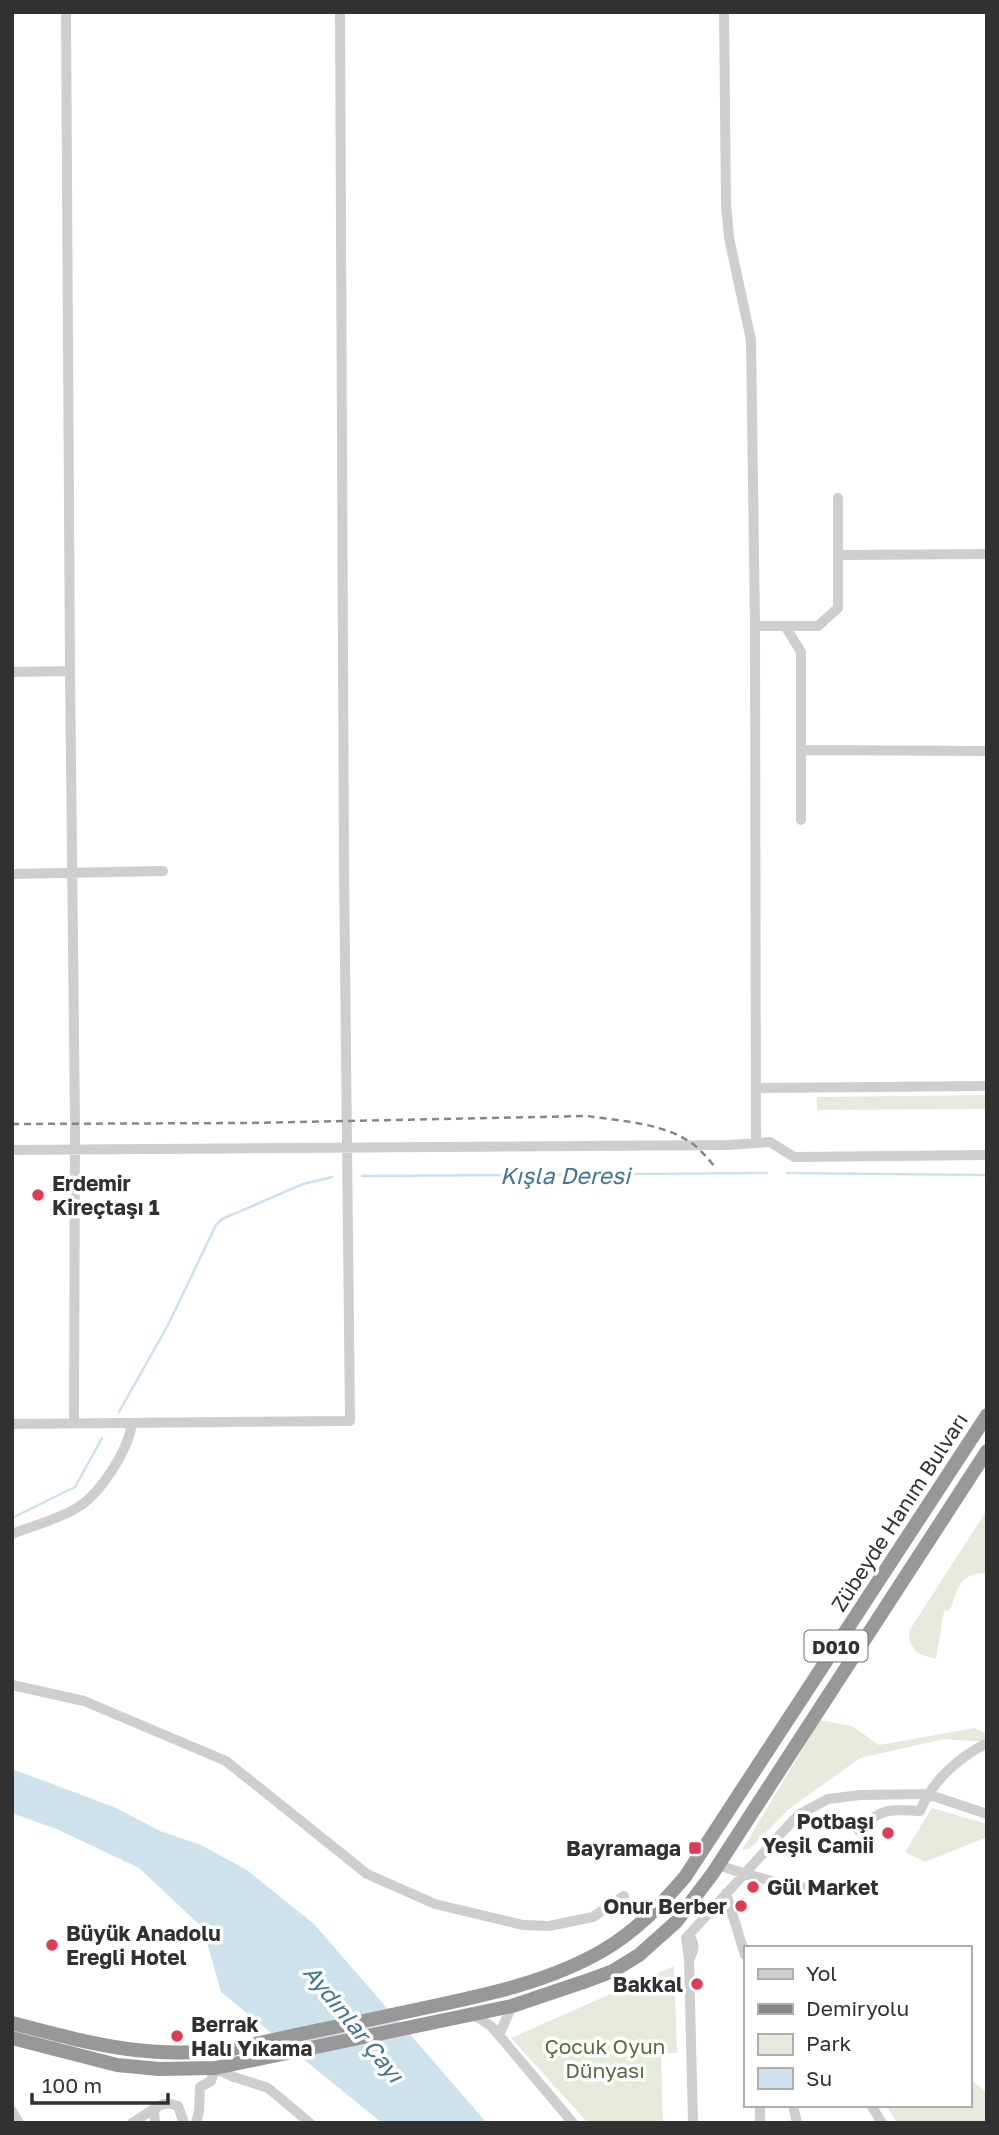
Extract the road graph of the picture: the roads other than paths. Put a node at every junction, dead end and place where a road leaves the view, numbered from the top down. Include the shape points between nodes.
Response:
1 (66, 12) edge
2 (340, 12) edge
3 (724, 12) edge
4 (838, 498) dead end
5 (987, 554) edge
6 (838, 555) junction
7 (755, 626) junction
8 (786, 626) junction
9 (70, 671) junction
10 (12, 672) edge
11 (803, 750) junction
12 (987, 751) edge
13 (801, 820) dead end
14 (163, 871) dead end
15 (12, 874) edge
16 (72, 874) junction
17 (987, 1086) edge
18 (756, 1088) junction
19 (756, 1143) junction
20 (347, 1147) junction
21 (12, 1150) edge
22 (75, 1150) junction
23 (987, 1155) edge
24 (987, 1415) edge
25 (74, 1423) junction
26 (132, 1423) junction
27 (12, 1424) edge
28 (987, 1451) edge
29 (12, 1534) edge
30 (12, 1685) edge
31 (987, 1743) edge
32 (927, 1794) junction
33 (987, 1814) edge
34 (858, 1830) dead end
35 (718, 1865) junction
36 (746, 1874) junction
37 (726, 1893) junction
38 (852, 1893) dead end
39 (624, 1896) dead end
40 (658, 1909) junction
41 (671, 1927) junction
42 (687, 1937) junction
43 (744, 1952) edge
44 (512, 2006) junction
45 (467, 2014) junction
46 (12, 2023) edge
47 (499, 2035) junction
48 (12, 2038) edge
49 (215, 2068) junction
50 (873, 2107) edge
51 (153, 2109) junction
52 (12, 2111) edge
53 (19, 2123) edge
54 (132, 2123) edge
55 (155, 2123) edge
56 (184, 2123) edge
57 (196, 2123) edge
58 (310, 2123) edge
59 (573, 2123) edge
60 (693, 2123) edge
61 (882, 2123) edge

1 - 9 street
2 - 20 street
3 - 7 street via 726,204 751,340
4 - 6 street
5 - 6 street
6 - 8 street via 838,608 818,625
7 - 8 street
7 - 18 street
8 - 11 street via 802,652
9 - 10 street
9 - 16 street
11 - 12 street
11 - 13 street
14 - 16 street
15 - 16 street
16 - 22 street
17 - 18 street
18 - 19 street
19 - 20 street
19 - 23 street via 770,1142 794,1157
20 - 22 street
20 - 26 street via 350,1421
21 - 22 street
22 - 25 street
24 - 40 highway, Zübeyde Hanım Bulvarı / D010 via 685,1877
25 - 26 street
25 - 27 street
26 - 29 street via 122,1452 97,1491 76,1509
28 - 35 highway, Zübeyde Hanım Bulvarı / D010
30 - 39 street via 84,1701 226,1760 368,1874 435,1904 513,1923 549,1926 593,1917
31 - 32 street via 964,1755
32 - 33 street
32 - 34 street via 920,1811 892,1809 870,1818
32 - 36 street via 828,1799 798,1815
35 - 36 street
35 - 41 highway, Zübeyde Hanım Bulvarı / D010
36 - 37 street
36 - 38 street
37 - 42 street
37 - 43 street
40 - 41 highway
40 - 46 highway, Zübeyde Hanım Bulvarı / D010 via 604,1950 560,1972 455,2001 233,2049 196,2054 120,2049
41 - 42 street
41 - 44 highway, Zübeyde Hanım Bulvarı / D010 via 612,1971
42 - 60 street
44 - 45 highway, Zübeyde Hanım Bulvarı / D010
44 - 47 street
45 - 47 street via 480,2018
45 - 49 highway, D010
47 - 59 street
48 - 49 highway, D010 via 117,2065
49 - 57 street via 211,2081 200,2087
49 - 58 street via 268,2088
50 - 61 street
51 - 54 street
51 - 55 street
51 - 56 street via 162,2103 178,2106
52 - 53 street

